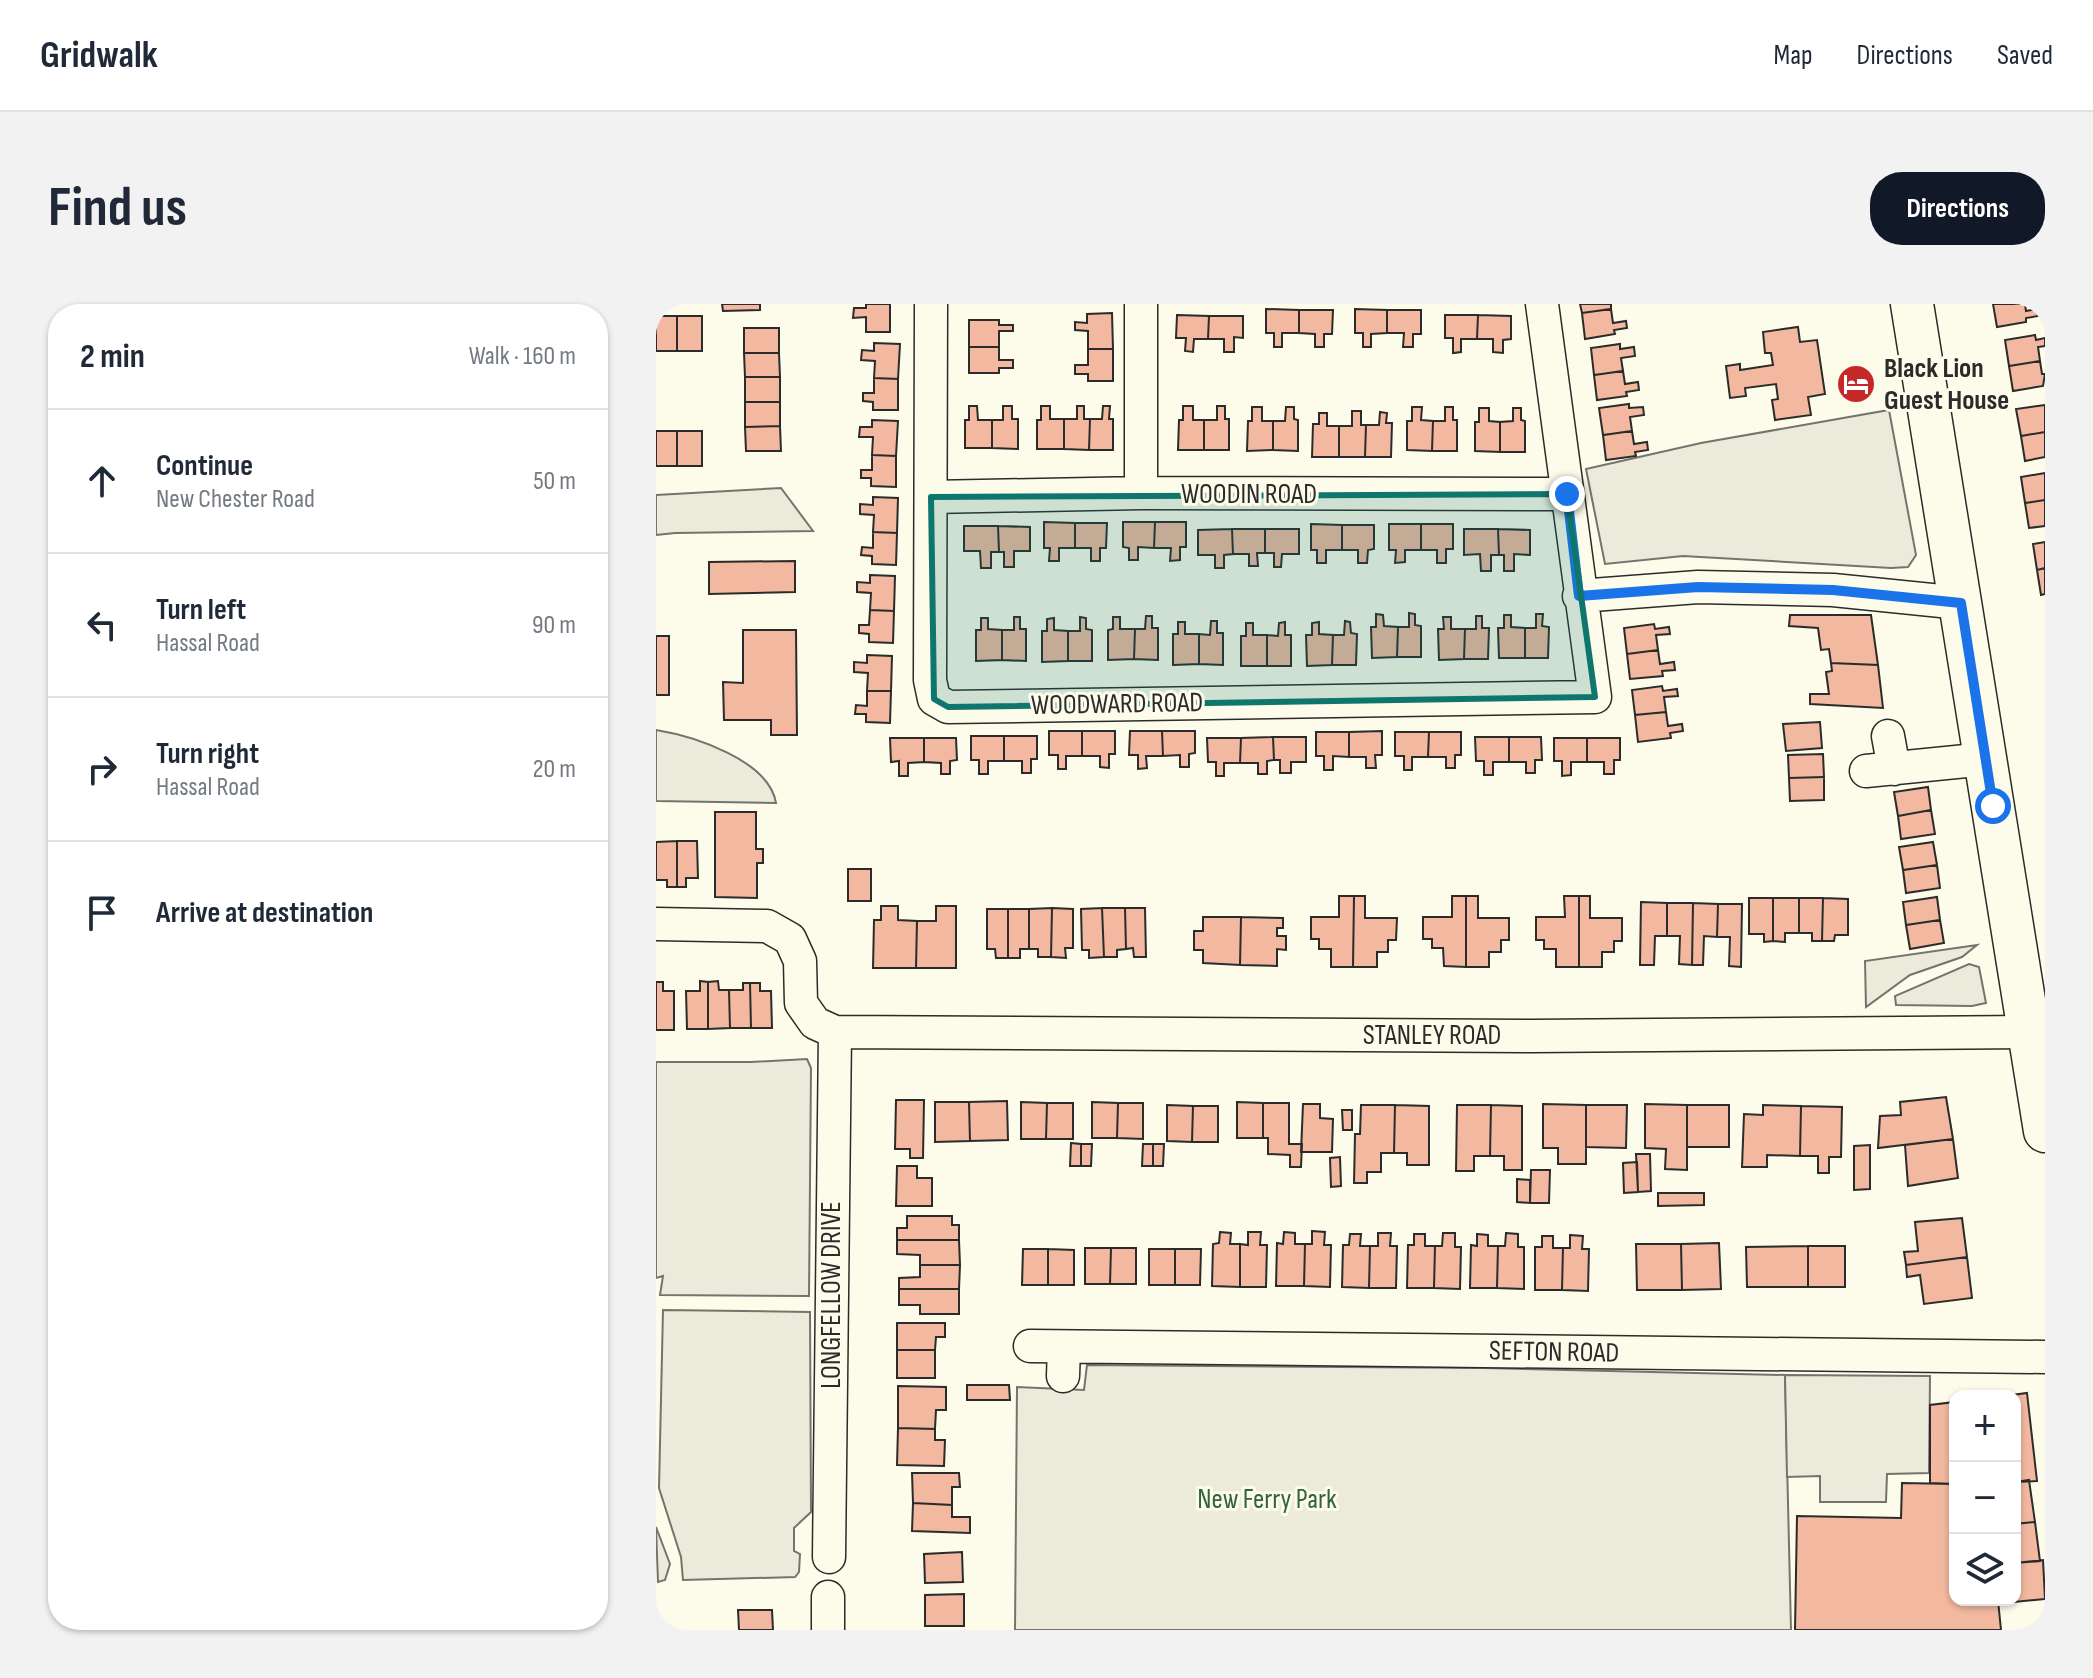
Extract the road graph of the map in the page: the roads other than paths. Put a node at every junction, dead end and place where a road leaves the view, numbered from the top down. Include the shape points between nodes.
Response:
1 (931, 304) edge
2 (1141, 304) edge
3 (1542, 304) edge
4 (1912, 304) edge
5 (1141, 493) junction
6 (1567, 494) junction
7 (931, 497) junction
8 (1579, 596) junction
9 (1961, 603) junction
10 (1888, 736) dead end
11 (1986, 759) junction
12 (656, 924) edge
13 (835, 1032) junction
14 (2029, 1032) junction
15 (2040, 1074) edge
16 (2045, 1131) edge
17 (1030, 1346) dead end
18 (2045, 1357) edge
19 (829, 1557) dead end
20 (828, 1597) dead end
21 (828, 1630) edge

1 - 7 street, WOODWARD ROAD
2 - 5 street
3 - 6 street
4 - 9 main road
5 - 6 street, WOODIN ROAD
5 - 7 street, WOODIN ROAD
6 - 8 street
7 - 8 street, WOODWARD ROAD via 930,680 934,699 948,707 1595,697
8 - 9 street via 1698,587 1833,590
9 - 11 main road
10 - 11 street via 1880,770
11 - 14 main road
12 - 13 street via 767,926 790,939 800,961 801,1003 815,1023
13 - 14 street, STANLEY ROAD
13 - 19 street, LONGFELLOW DRIVE
14 - 15 main road
15 - 16 main road
17 - 18 street, SEFTON ROAD via 1064,1361
20 - 21 street

